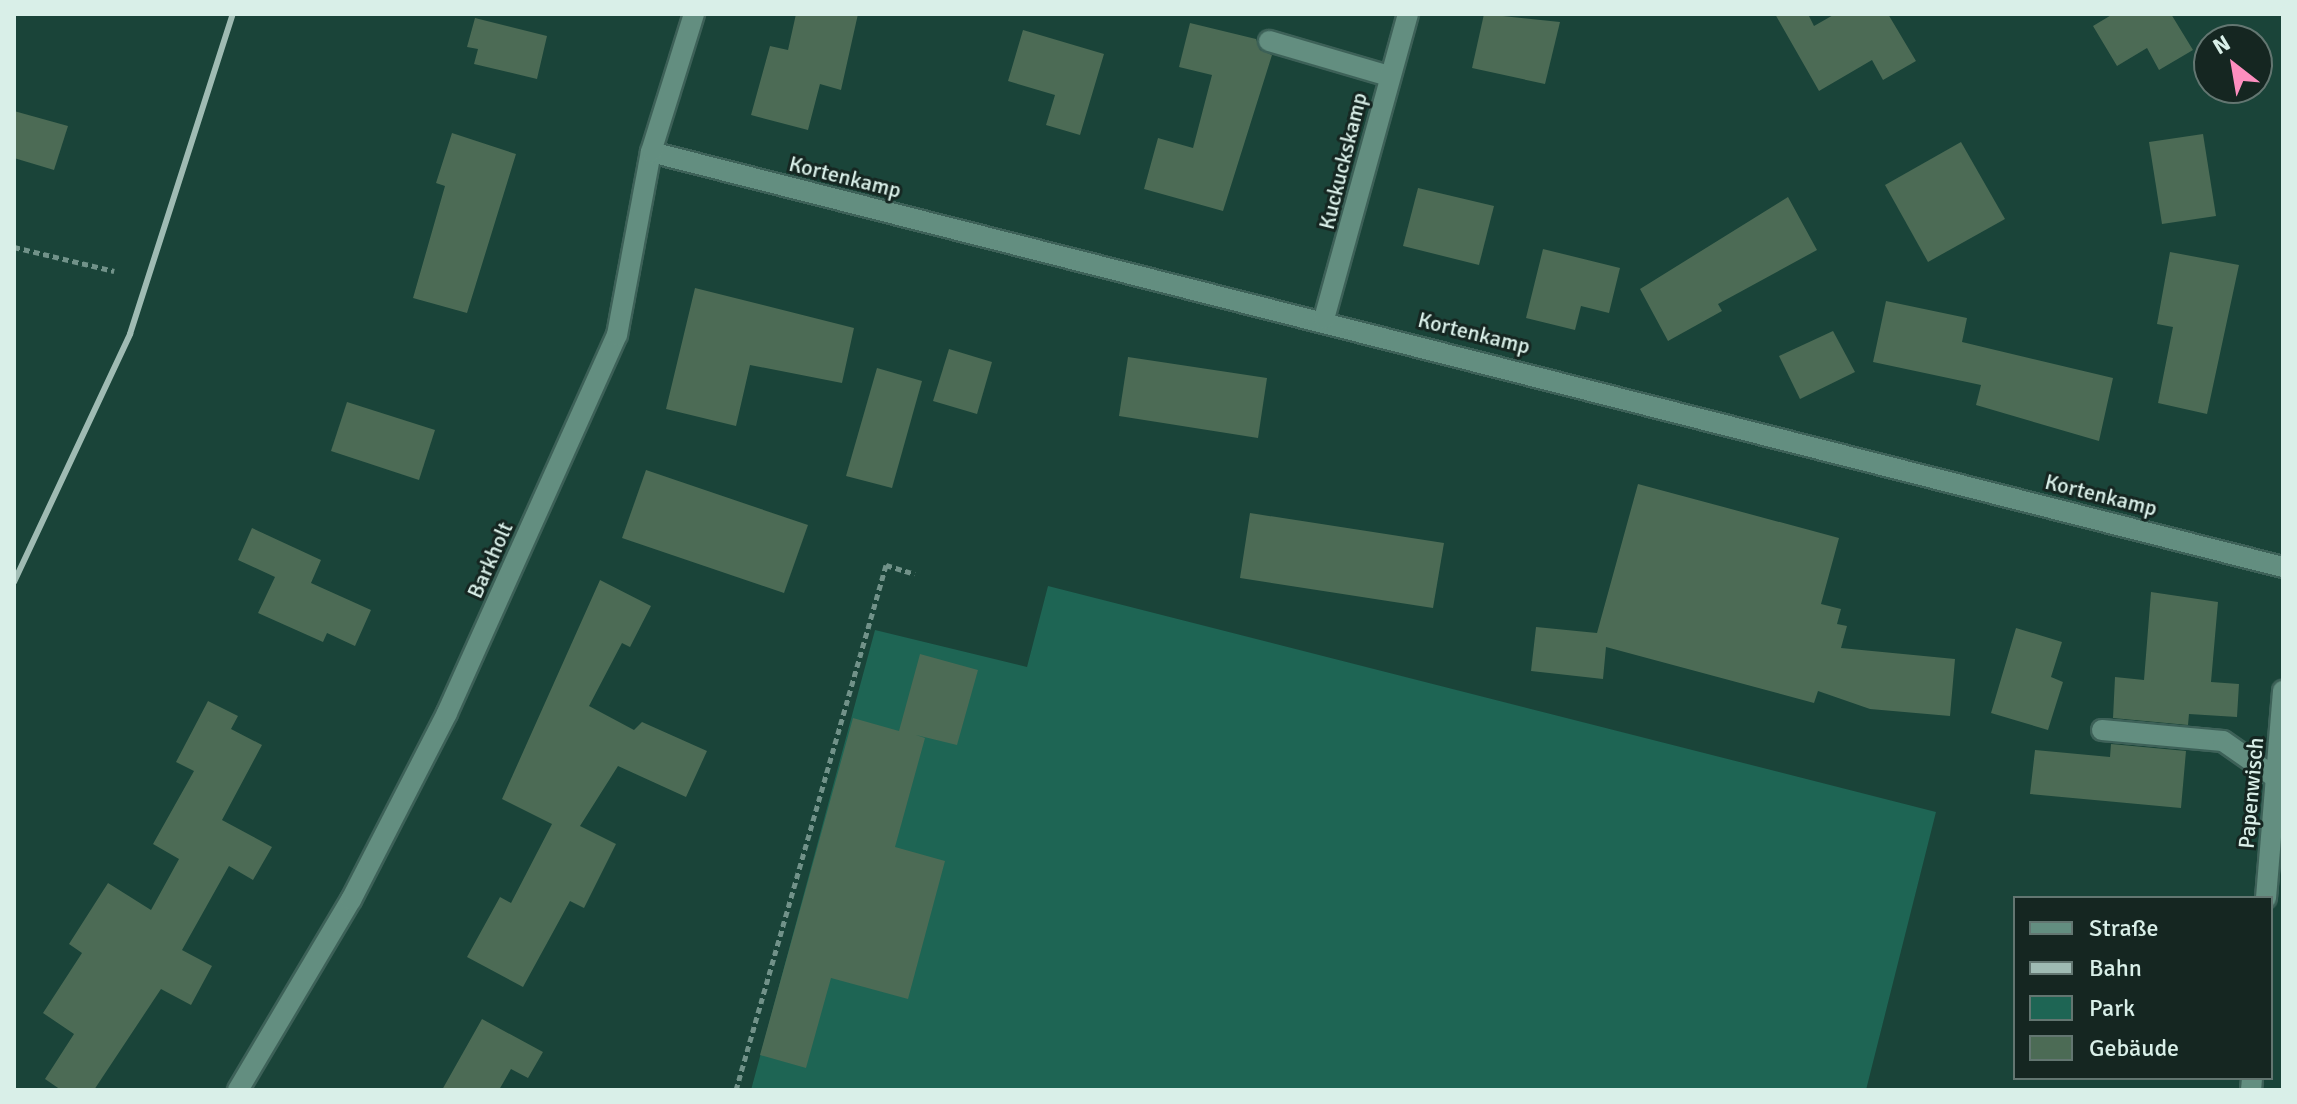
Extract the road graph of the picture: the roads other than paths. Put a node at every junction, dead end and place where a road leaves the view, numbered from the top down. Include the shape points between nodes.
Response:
1 (694, 14) edge
2 (1408, 14) edge
3 (1269, 41) dead end
4 (1389, 76) junction
5 (651, 152) junction
6 (1324, 319) junction
7 (2283, 567) edge
8 (2283, 691) edge
9 (2102, 730) dead end
10 (2276, 778) junction
11 (2266, 896) edge
12 (238, 1090) edge

1 - 5 street, Barkholt
2 - 4 street, Kuckuckskamp
3 - 4 street
4 - 6 street, Kuckuckskamp
5 - 6 street, Kortenkamp
5 - 12 street, Barkholt via 617,335 447,713 351,900
6 - 7 street, Kortenkamp
8 - 10 street, Papenwisch
9 - 10 street via 2223,741
10 - 11 street, Papenwisch

